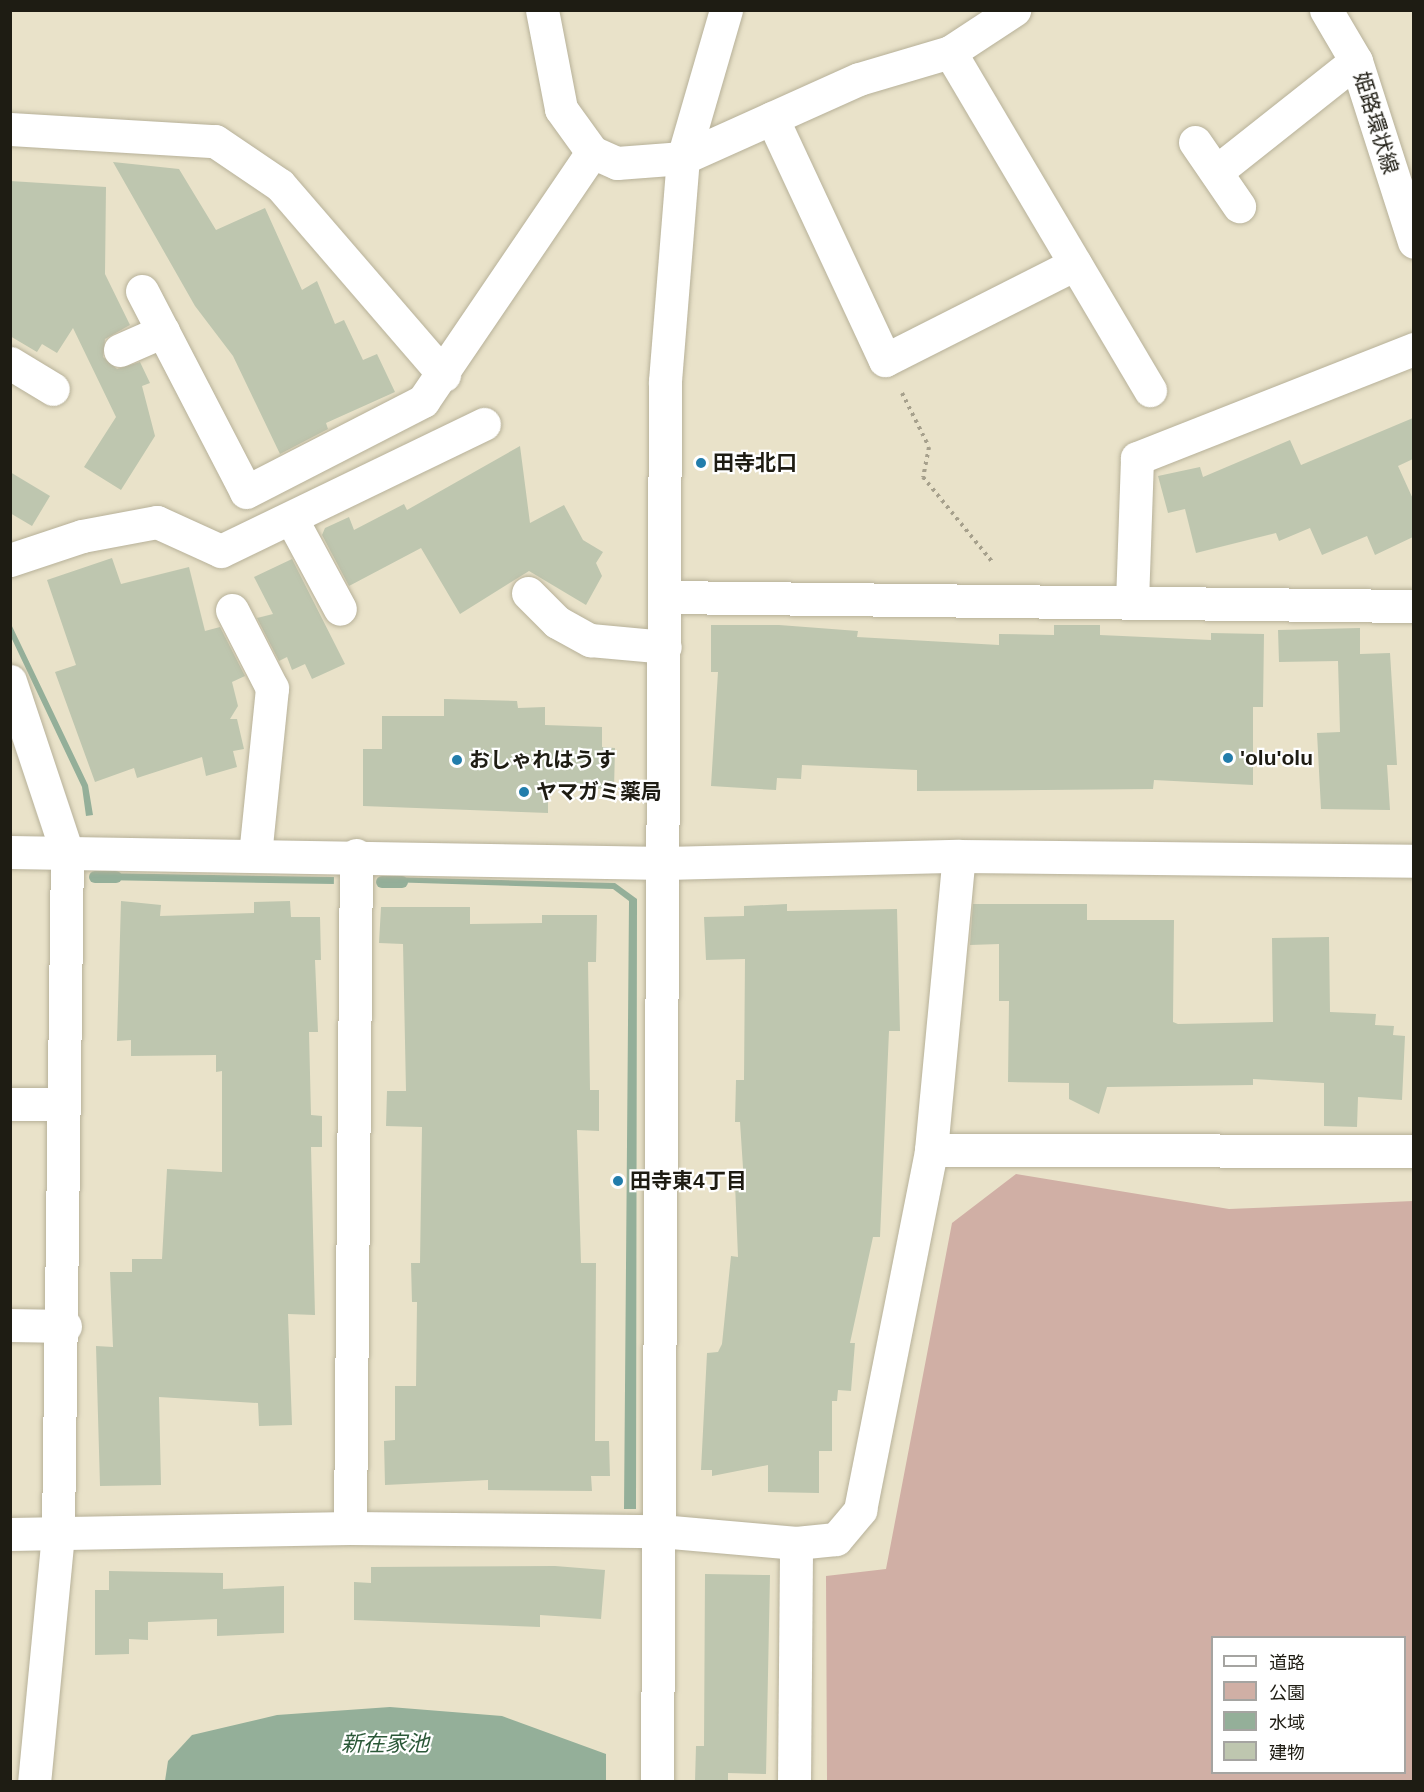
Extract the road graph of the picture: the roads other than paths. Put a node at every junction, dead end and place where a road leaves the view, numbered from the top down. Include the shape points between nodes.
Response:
1 (542, 10) edge
2 (726, 10) edge
3 (1014, 10) edge
4 (1326, 10) edge
5 (950, 52) junction
6 (1356, 62) junction
7 (772, 118) junction
8 (10, 129) edge
9 (1195, 142) dead end
10 (592, 152) junction
11 (683, 158) junction
12 (1217, 171) junction
13 (1239, 206) dead end
14 (1413, 242) edge
15 (1075, 264) junction
16 (142, 291) dead end
17 (163, 331) junction
18 (1413, 349) edge
19 (120, 350) dead end
20 (14, 373) edge
21 (444, 375) junction
22 (53, 389) dead end
23 (1150, 390) dead end
24 (484, 424) dead end
25 (291, 518) junction
26 (10, 560) edge
27 (528, 593) dead end
28 (665, 597) junction
29 (1132, 602) junction
30 (1413, 606) edge
31 (340, 609) dead end
32 (232, 610) dead end
33 (665, 647) junction
34 (10, 681) edge
35 (10, 852) edge
36 (67, 852) junction
37 (255, 854) junction
38 (356, 855) junction
39 (959, 856) junction
40 (1413, 861) edge
41 (665, 863) junction
42 (10, 1104) edge
43 (63, 1104) junction
44 (931, 1150) junction
45 (1413, 1151) edge
46 (10, 1325) edge
47 (65, 1326) junction
48 (350, 1528) junction
49 (660, 1531) junction
50 (10, 1534) edge
51 (58, 1534) junction
52 (796, 1543) junction
53 (34, 1782) edge
54 (657, 1782) edge
55 (794, 1782) edge

1 - 10 street via 561,109
2 - 11 street
3 - 5 street
4 - 6 street, 姫路環状線
5 - 7 street via 859,79
5 - 15 street
6 - 12 street
6 - 14 street, 姫路環状線
7 - 11 street
7 - 15 street via 885,360
8 - 21 street via 215,141 280,184
9 - 12 street
10 - 11 street via 617,163
10 - 21 street
11 - 28 street via 664,381
12 - 13 street
15 - 23 street
16 - 17 street
17 - 19 street
17 - 21 street via 246,492 423,401
18 - 29 street via 1137,458
20 - 22 street
24 - 25 street
25 - 26 street via 221,551 158,522 82,536
25 - 31 street
27 - 33 street via 557,622 590,639
28 - 29 street
28 - 33 street
29 - 30 street
32 - 37 street via 272,688
33 - 41 street
34 - 36 street
35 - 36 street
36 - 37 street
36 - 43 street
37 - 38 street
38 - 41 street
38 - 48 street
39 - 40 street
39 - 41 street
39 - 44 street
41 - 49 street
42 - 43 street
43 - 47 street
44 - 45 street
44 - 52 street via 860,1510 836,1539
46 - 47 street
47 - 51 street
48 - 49 street
48 - 51 street
49 - 52 street
49 - 54 street
50 - 51 street
51 - 53 street
52 - 55 street

